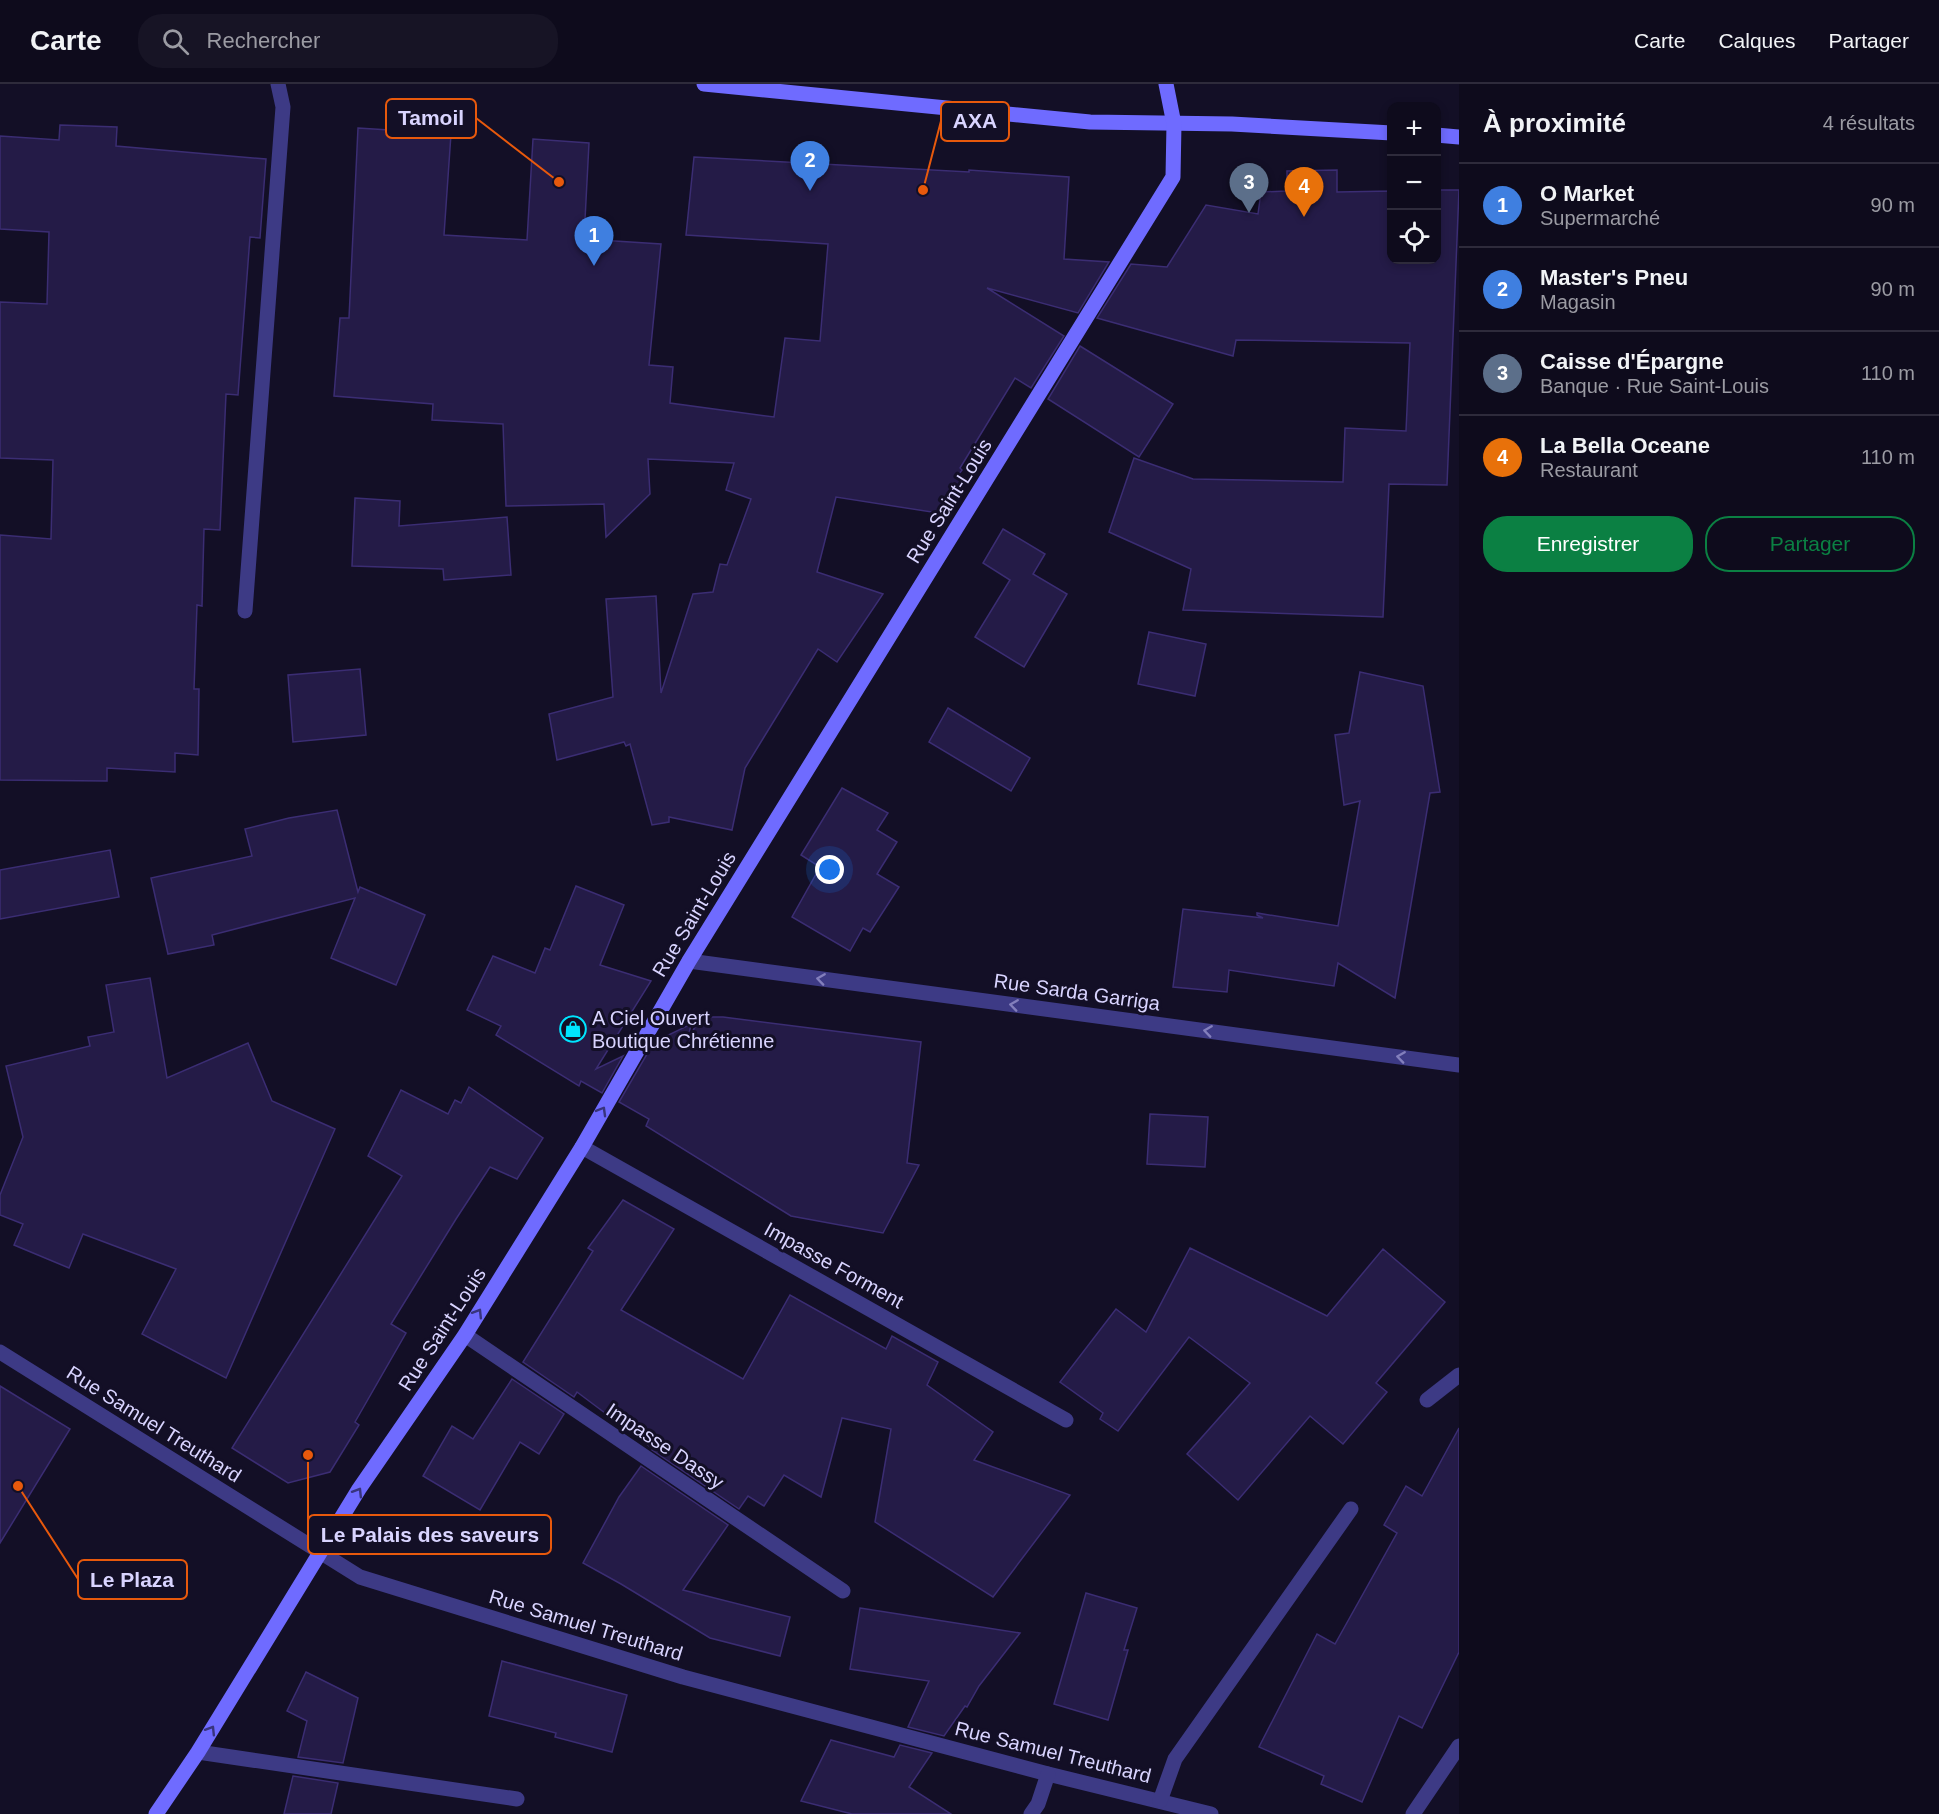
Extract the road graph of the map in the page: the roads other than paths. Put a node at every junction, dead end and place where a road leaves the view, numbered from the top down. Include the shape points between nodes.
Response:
1 (278, 84) edge
2 (704, 84) edge
3 (1166, 84) edge
4 (1174, 124) junction
5 (1387, 133) edge
6 (1441, 135) edge
7 (1459, 137) edge
8 (245, 612) dead end
9 (688, 961) junction
10 (1459, 1065) edge
11 (582, 1147) junction
12 (465, 1335) junction
13 (0, 1352) edge
14 (1459, 1375) edge
15 (1427, 1400) dead end
16 (1066, 1420) dead end
17 (1351, 1509) dead end
18 (321, 1553) junction
19 (843, 1592) dead end
20 (1459, 1746) edge
21 (198, 1752) junction
22 (1048, 1774) junction
23 (517, 1799) dead end
24 (1160, 1801) junction
25 (156, 1814) edge
26 (1031, 1814) edge
27 (1211, 1814) edge
28 (1413, 1814) edge

1 - 8 street via 283,107
2 - 4 main road via 1090,122
3 - 4 main road, Rue Saint-Louis
4 - 5 main road
4 - 9 main road, Rue Saint-Louis via 1173,177
6 - 7 main road
10 -> 9 street, Rue Sarda Garriga
11 -> 9 main road, Rue Saint-Louis
12 -> 11 main road, Rue Saint-Louis
11 - 16 street, Impasse Forment
18 -> 12 main road, Rue Saint-Louis via 359,1489
12 - 19 street, Impasse Dassy
13 - 18 street, Rue Samuel Treuthard
14 - 15 street
17 - 24 street via 1175,1759
21 -> 18 main road, Rue Saint-Louis
18 - 22 street, Rue Samuel Treuthard via 360,1577 683,1677
20 - 28 street
21 - 23 street
21 - 25 main road, Rue Saint-Louis
22 - 24 street, Rue Samuel Treuthard
22 - 26 street
24 - 27 street, Rue Samuel Treuthard

